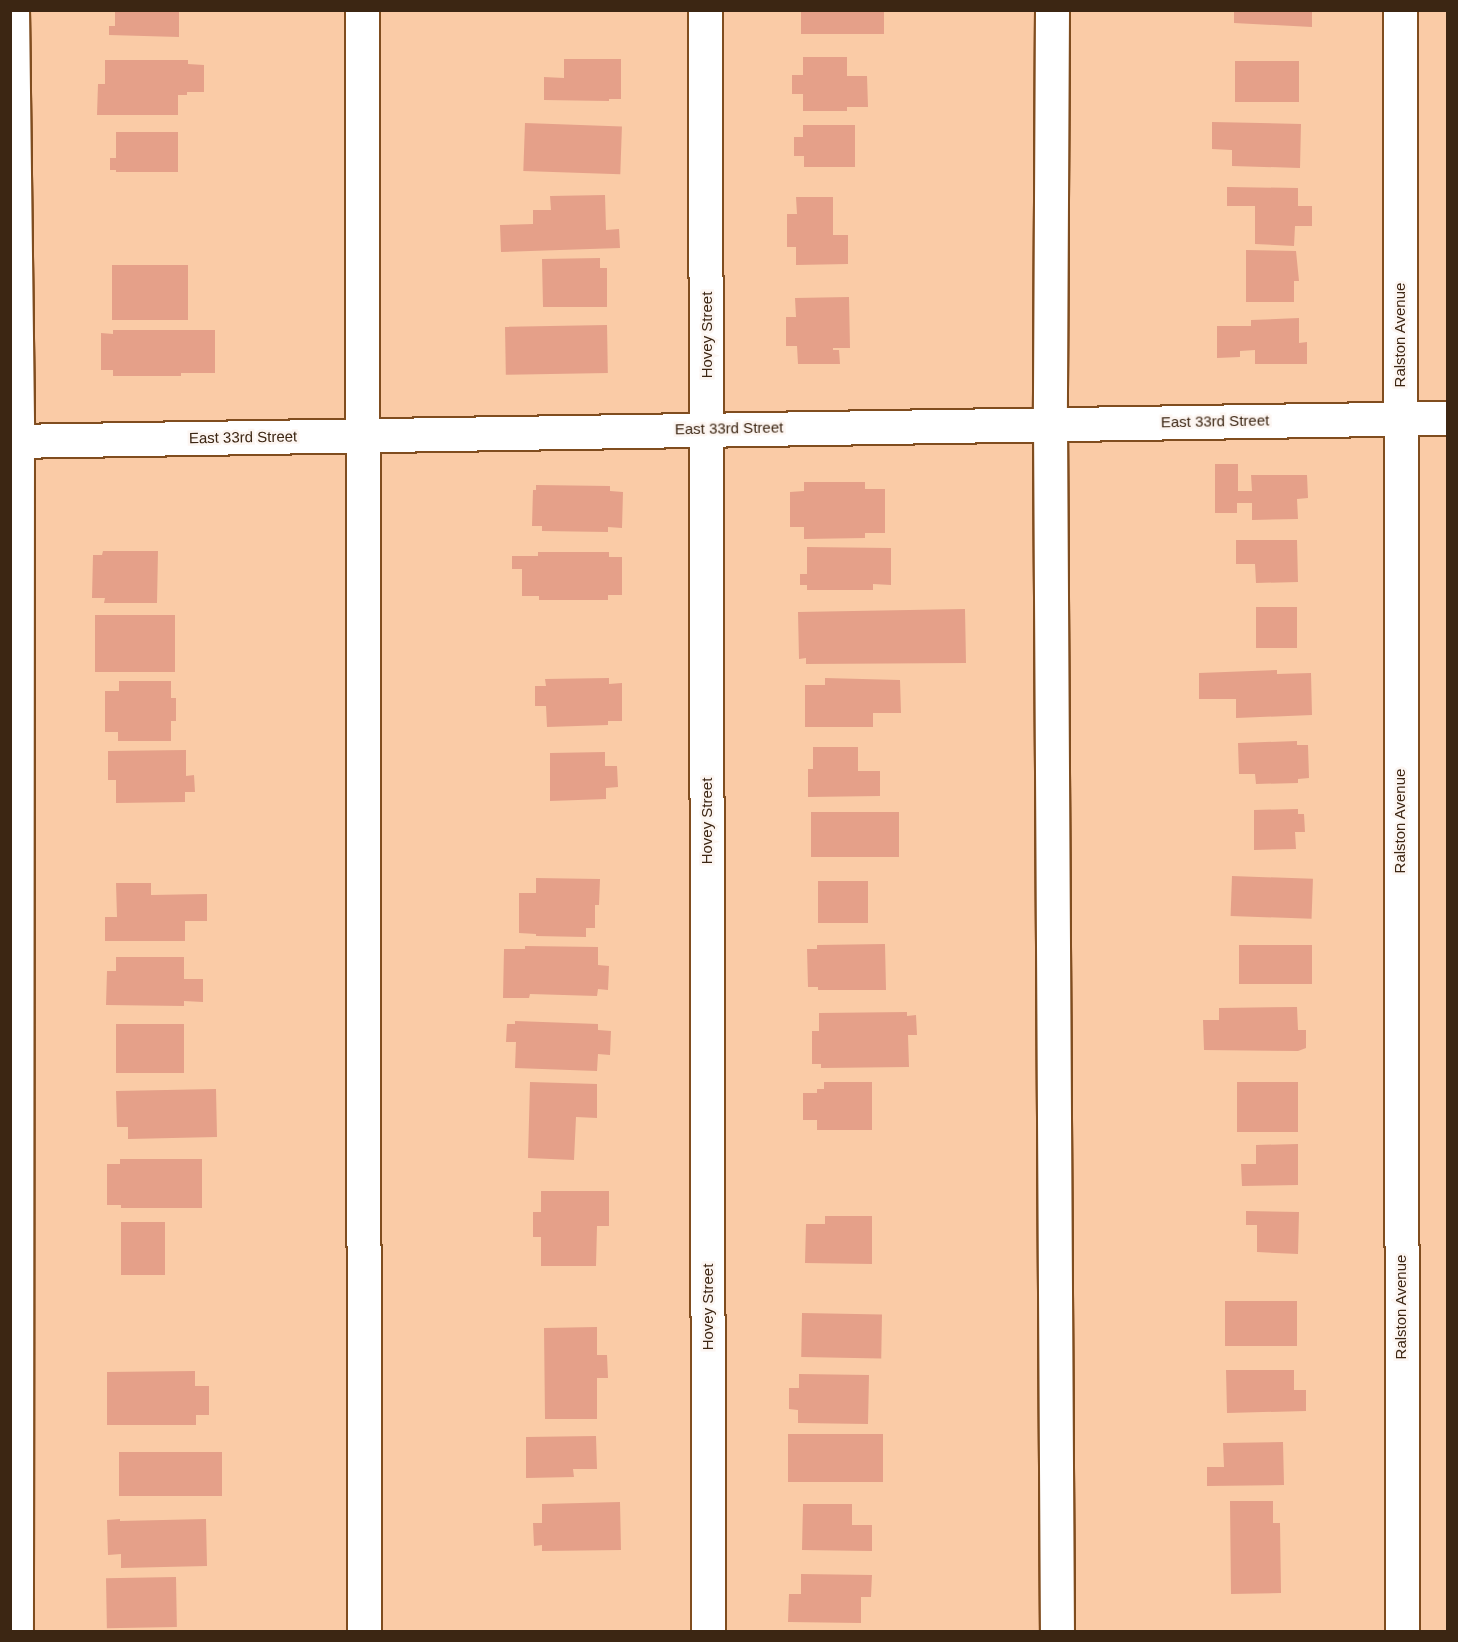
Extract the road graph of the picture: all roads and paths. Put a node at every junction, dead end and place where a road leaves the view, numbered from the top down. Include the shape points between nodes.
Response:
1 (12, 10) edge
2 (362, 10) edge
3 (705, 10) edge
4 (1052, 10) edge
5 (1400, 10) edge
6 (13, 230) edge
7 (1448, 418) edge
8 (1400, 419) junction
9 (1050, 423) junction
10 (707, 428) junction
11 (364, 435) junction
12 (14, 441) edge
13 (14, 1285) edge
14 (16, 1632) edge
15 (364, 1632) edge
16 (708, 1632) edge
17 (1057, 1632) edge
18 (1402, 1632) edge

1 - 6 street
2 - 11 street
3 - 10 street, Hovey Street
4 - 9 street
5 - 8 street, Ralston Avenue
6 - 12 street
7 - 8 street, East 33rd Street
8 - 9 street, East 33rd Street
8 - 18 street, Ralston Avenue
9 - 10 street, East 33rd Street
9 - 17 street
10 - 11 street, East 33rd Street
10 - 16 street, Hovey Street
11 - 12 street, East 33rd Street
11 - 15 street
12 - 13 street
13 - 14 street

